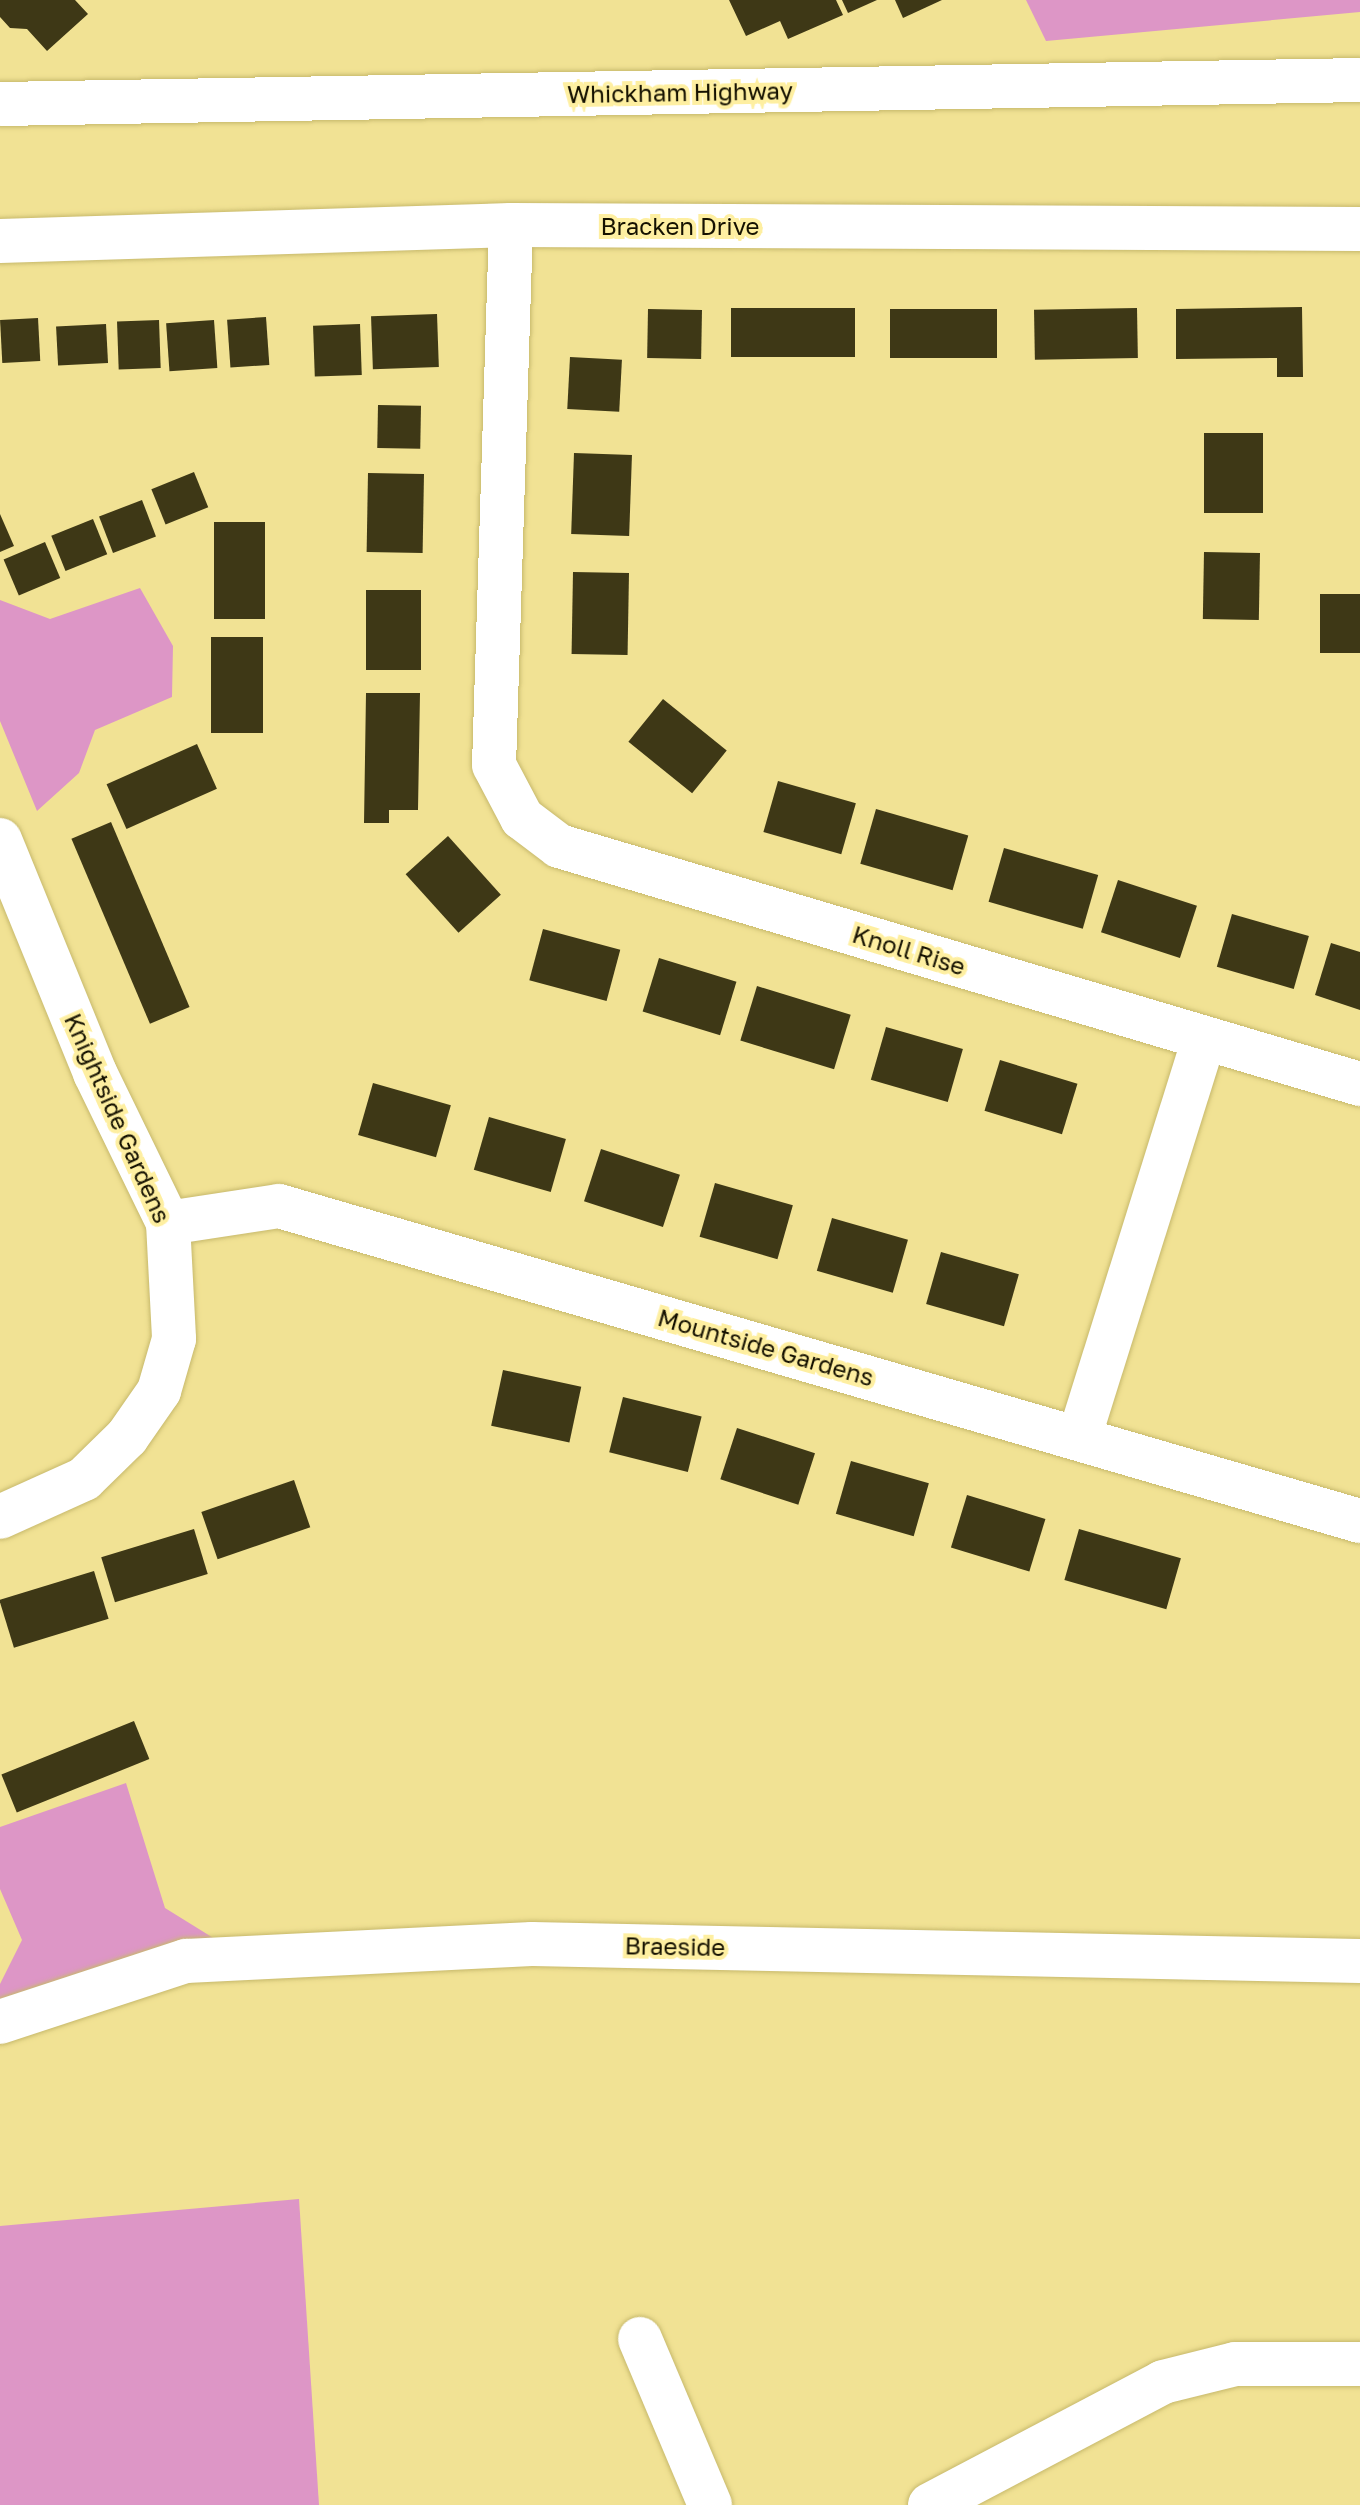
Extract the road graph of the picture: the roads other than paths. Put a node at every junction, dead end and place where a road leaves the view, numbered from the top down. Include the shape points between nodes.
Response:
1 (1360, 80) edge
2 (0, 104) edge
3 (511, 225) junction
4 (1360, 229) edge
5 (0, 241) edge
6 (0, 840) edge
7 (1204, 1038) junction
8 (1360, 1084) edge
9 (168, 1223) junction
10 (1079, 1438) junction
11 (0, 1517) edge
12 (1360, 1521) edge
13 (1360, 1961) edge
14 (0, 2022) edge
15 (640, 2339) dead end
16 (1360, 2364) edge
17 (710, 2505) edge
18 (930, 2505) edge

1 - 2 street, Whickham Highway
3 - 4 street, Bracken Drive
3 - 5 street, Bracken Drive
3 - 7 street, Knoll Rise via 494,765 522,818 559,846
6 - 9 street, Knightside Gardens via 95,1073
7 - 8 street, Knoll Rise
7 - 10 street
9 - 10 street, Mountside Gardens via 279,1206
9 - 11 street, Knightside Gardens via 174,1339 159,1391 84,1479
10 - 12 street, Mountside Gardens
13 - 14 street, Braeside via 532,1944 186,1961
15 - 17 street
16 - 18 street via 1235,2364 1163,2382

